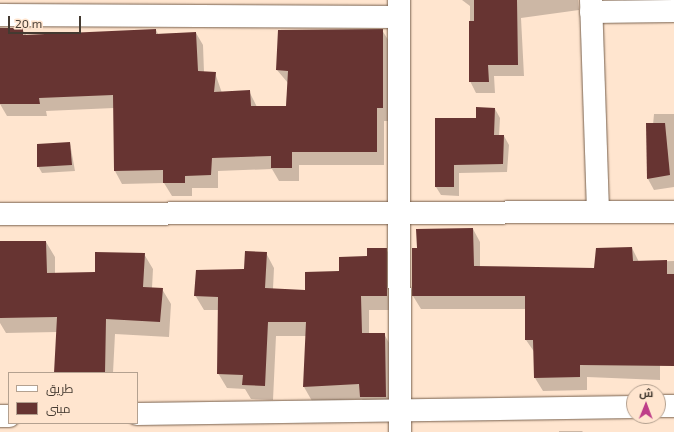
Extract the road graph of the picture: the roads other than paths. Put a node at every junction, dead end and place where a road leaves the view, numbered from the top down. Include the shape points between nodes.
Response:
1 (591, 6) edge
2 (211, 7) edge
3 (399, 8) edge
4 (674, 11) edge
5 (0, 15) edge
6 (598, 212) junction
7 (674, 212) edge
8 (0, 214) edge
9 (400, 214) junction
10 (626, 408) edge
11 (138, 414) edge
12 (400, 422) edge

1 - 4 street
1 - 6 street
2 - 3 street
2 - 5 street
3 - 9 street
6 - 7 street
6 - 9 street
8 - 9 street
9 - 12 street
10 - 12 street
11 - 12 street

